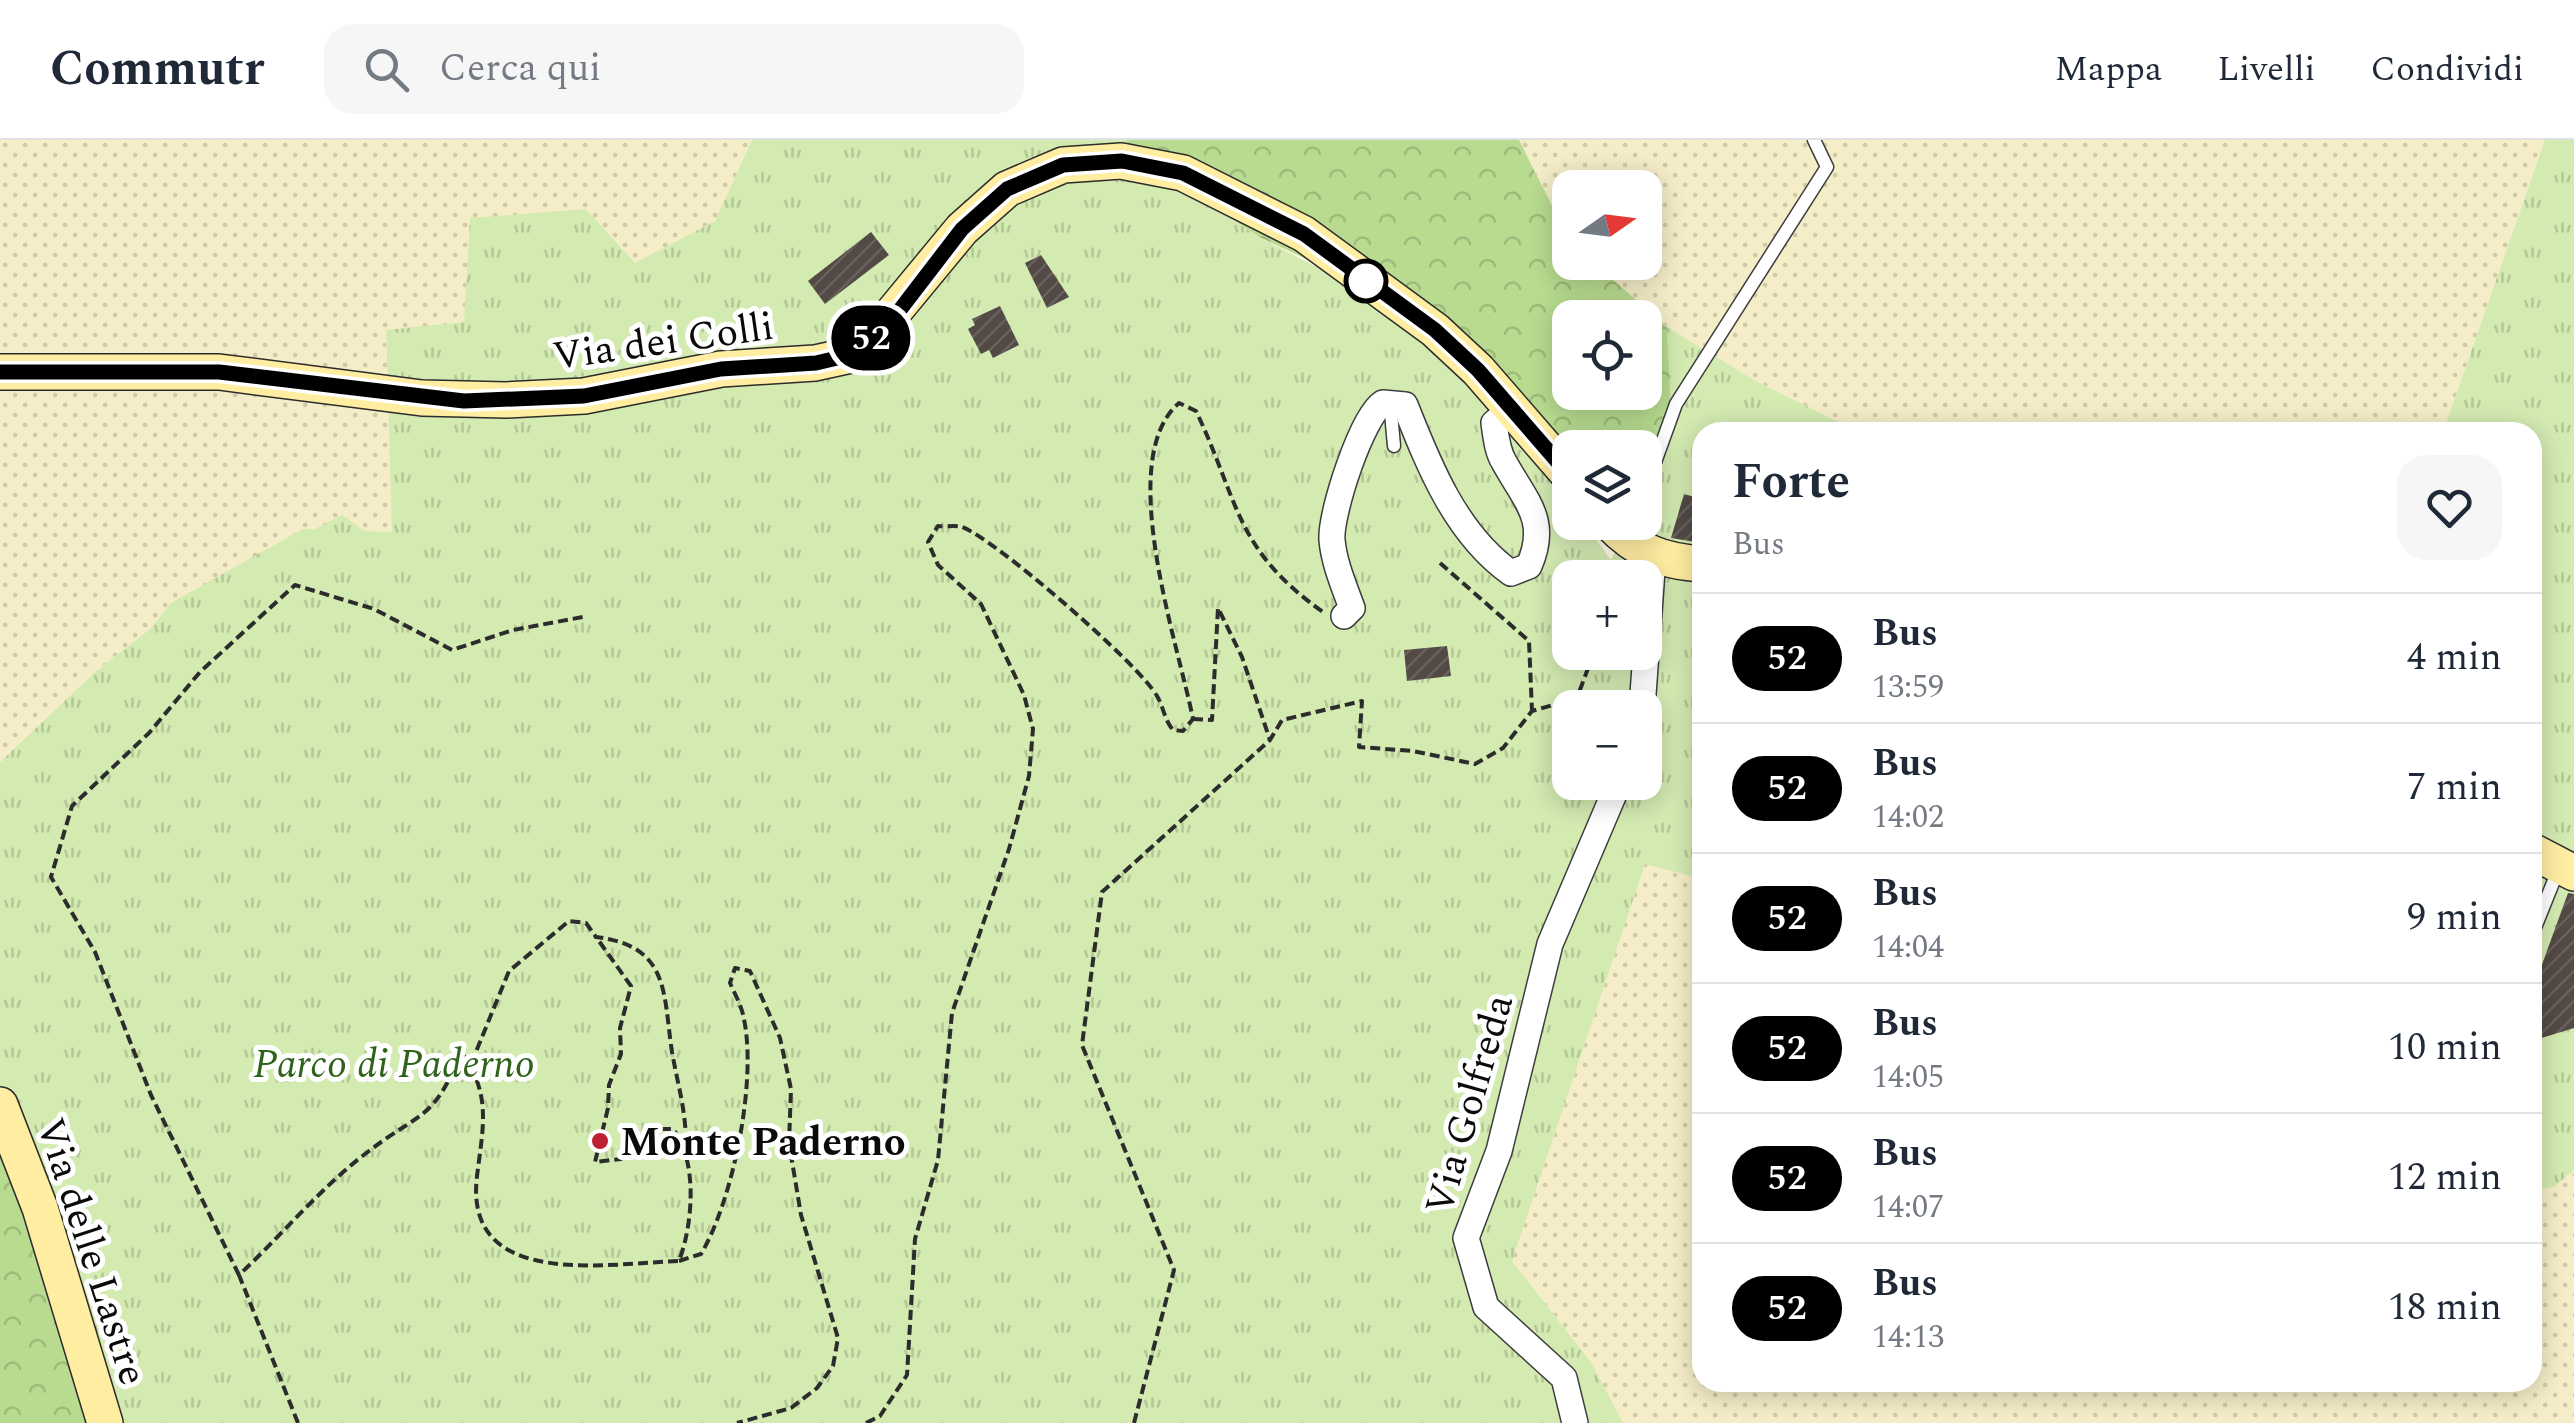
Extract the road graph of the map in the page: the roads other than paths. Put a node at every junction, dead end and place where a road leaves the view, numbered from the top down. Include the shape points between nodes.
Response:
1 (1814, 140) edge
2 (0, 372) edge
3 (1390, 402) junction
4 (1511, 409) junction
5 (1662, 443) edge
6 (1394, 446) dead end
7 (1552, 456) edge
8 (1632, 540) edge
9 (1640, 540) edge
10 (1692, 560) edge
11 (1344, 616) road end
12 (1641, 690) edge
13 (1610, 800) edge
14 (2555, 863) edge
15 (2542, 904) edge
16 (0, 1105) edge
17 (105, 1423) edge
18 (1576, 1423) edge

1 - 5 lane via 1826,168 1676,404
2 - 4 main road, Via dei Colli via 219,372 422,398 492,400 584,396 721,369 816,363 846,356 872,338 962,229 1007,189 1063,165 1122,161 1183,173 1304,234 1435,330
3 - 4 street via 1405,406 1434,479 1489,557 1511,572 1529,566 1540,540 1528,499 1501,459 1494,423
3 - 6 lane
3 - 11 street via 1378,405 1367,421 1331,538 1352,608
4 - 7 main road, Via dei Colli
8 - 12 street
9 - 10 main road
13 - 18 street, Via Golfreda via 1550,944 1499,1151 1466,1238 1486,1307 1564,1378
14 - 15 lane
16 - 17 main road, Via delle Lastre via 40,1208

